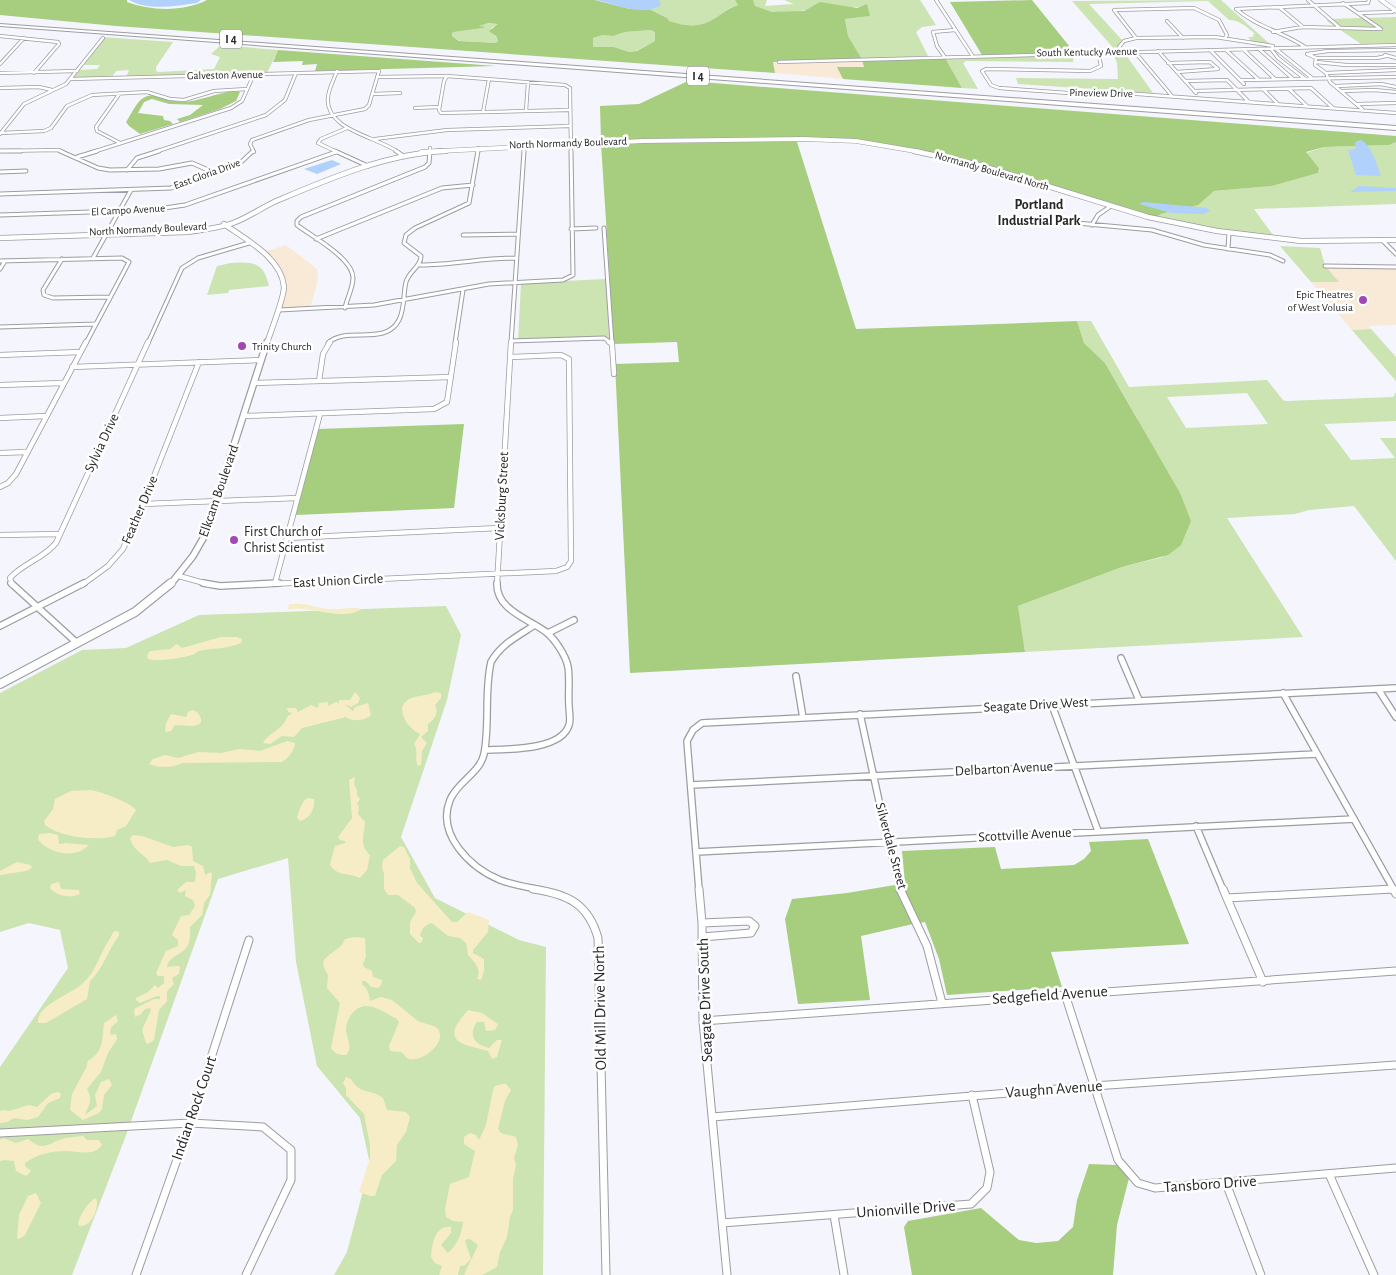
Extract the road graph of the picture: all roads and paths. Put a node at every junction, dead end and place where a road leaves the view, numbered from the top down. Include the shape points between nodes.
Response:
1 (936, 0) edge
2 (1308, 0) edge
3 (1369, 0) edge
4 (1381, 0) edge
5 (1344, 3) junction
6 (1312, 6) junction
7 (1279, 7) junction
8 (1396, 10) edge
9 (1358, 14) junction
10 (1167, 21) dead end
11 (0, 22) edge
12 (1304, 27) junction
13 (1339, 27) junction
14 (955, 30) junction
15 (1273, 32) junction
16 (0, 36) edge
17 (24, 38) junction
18 (103, 38) dead end
19 (1136, 38) junction
20 (1183, 38) junction
21 (1225, 38) junction
22 (1396, 45) edge
23 (1306, 47) junction
24 (1276, 48) junction
25 (1271, 49) junction
26 (1226, 50) junction
27 (1244, 50) junction
28 (1259, 50) junction
29 (1396, 50) edge
30 (1134, 51) junction
31 (1158, 51) junction
32 (1378, 51) junction
33 (1098, 52) junction
34 (1122, 52) junction
35 (1191, 53) dead end
36 (1160, 54) junction
37 (972, 55) junction
38 (944, 56) junction
39 (1386, 56) junction
40 (1396, 58) edge
41 (1316, 60) junction
42 (779, 62) dead end
43 (1168, 62) junction
44 (0, 64) edge
45 (1396, 65) edge
46 (1396, 70) edge
47 (77, 71) junction
48 (337, 71) junction
49 (1177, 72) junction
50 (34, 73) junction
51 (296, 73) junction
52 (1326, 73) junction
53 (0, 74) edge
54 (254, 74) junction
55 (447, 76) junction
56 (1396, 77) edge
57 (377, 78) junction
58 (1304, 78) junction
59 (1312, 78) junction
60 (1327, 78) junction
61 (71, 79) junction
62 (489, 79) junction
63 (1259, 79) junction
64 (1276, 79) junction
65 (1292, 79) junction
66 (1240, 80) junction
67 (1185, 81) junction
68 (528, 82) junction
69 (1244, 84) dead end
70 (1336, 86) junction
71 (0, 88) edge
72 (1289, 88) junction
73 (247, 89) junction
74 (1263, 89) junction
75 (52, 90) junction
76 (1237, 90) junction
77 (1368, 90) junction
78 (1194, 91) junction
79 (1342, 91) junction
80 (1396, 91) edge
81 (120, 92) junction
82 (400, 93) dead end
83 (1371, 93) dead end
84 (373, 94) junction
85 (1172, 96) junction
86 (1201, 99) junction
87 (1249, 102) junction
88 (1396, 103) edge
89 (1278, 104) junction
90 (1358, 104) junction
91 (1308, 106) junction
92 (415, 108) dead end
93 (439, 108) junction
94 (1333, 108) junction
95 (1362, 108) junction
96 (569, 110) junction
97 (526, 111) junction
98 (483, 112) junction
99 (1396, 113) edge
100 (333, 115) junction
101 (1396, 124) edge
102 (570, 126) junction
103 (408, 127) dead end
104 (347, 128) junction
105 (1396, 128) edge
106 (411, 133) junction
107 (1, 134) edge
108 (375, 139) junction
109 (643, 141) joint
110 (120, 143) junction
111 (570, 143) junction
112 (524, 146) junction
113 (478, 148) junction
114 (431, 149) junction
115 (0, 151) edge
116 (336, 152) junction
117 (401, 154) junction
118 (77, 157) junction
119 (198, 158) dead end
120 (192, 163) junction
121 (366, 165) junction
122 (127, 170) junction
123 (26, 171) dead end
124 (0, 172) edge
125 (215, 173) junction
126 (473, 185) junction
127 (131, 190) junction
128 (0, 194) edge
129 (1111, 206) junction
130 (120, 211) junction
131 (0, 215) edge
132 (225, 224) junction
133 (1026, 224) dead end
134 (1092, 225) junction
135 (596, 228) dead end
136 (604, 228) dead end
137 (572, 229) junction
138 (107, 233) junction
139 (1229, 233) junction
140 (518, 234) junction
141 (463, 235) dead end
142 (0, 237) edge
143 (316, 239) junction
144 (1382, 240) junction
145 (1396, 240) edge
146 (249, 243) junction
147 (1228, 249) junction
148 (1396, 254) edge
149 (93, 258) junction
150 (516, 258) junction
151 (62, 259) junction
152 (0, 261) edge
153 (5, 261) junction
154 (1282, 261) dead end
155 (420, 264) junction
156 (1325, 266) dead end
157 (1396, 267) edge
158 (0, 269) edge
159 (515, 282) junction
160 (463, 290) junction
161 (110, 296) junction
162 (403, 300) junction
163 (344, 308) junction
164 (279, 310) junction
165 (95, 324) junction
166 (0, 327) edge
167 (511, 341) junction
168 (610, 342) junction
169 (80, 352) junction
170 (0, 355) edge
171 (511, 357) junction
172 (261, 360) junction
173 (199, 362) junction
174 (138, 364) junction
175 (72, 366) junction
176 (614, 374) dead end
177 (451, 377) junction
178 (319, 381) junction
179 (256, 382) junction
180 (63, 383) junction
181 (0, 385) edge
182 (320, 414) junction
183 (46, 416) junction
184 (244, 416) junction
185 (0, 418) edge
186 (26, 452) junction
187 (0, 453) edge
188 (1, 487) edge
189 (298, 498) junction
190 (217, 501) junction
191 (144, 504) junction
192 (500, 528) junction
193 (60, 534) junction
194 (0, 535) edge
195 (287, 538) junction
196 (498, 574) junction
197 (179, 576) junction
198 (275, 584) junction
199 (37, 608) junction
200 (574, 620) dead end
201 (536, 625) junction
202 (0, 626) edge
203 (548, 632) junction
204 (77, 644) junction
205 (1121, 658) dead end
206 (796, 676) dead end
207 (0, 684) edge
208 (1396, 688) edge
209 (1378, 689) junction
210 (1283, 693) junction
211 (1139, 700) junction
212 (1052, 704) junction
213 (860, 714) junction
214 (1396, 717) edge
215 (803, 718) junction
216 (695, 728) joint
217 (485, 750) junction
218 (1317, 754) junction
219 (1074, 765) junction
220 (873, 775) junction
221 (691, 785) junction
222 (1354, 819) junction
223 (1196, 826) junction
224 (1098, 831) junction
225 (888, 842) junction
226 (696, 852) junction
227 (1395, 891) edge
228 (1228, 898) junction
229 (702, 923) junction
230 (702, 937) junction
231 (249, 940) dead end
232 (1396, 971) edge
233 (1264, 982) junction
234 (1065, 994) junction
235 (942, 1003) junction
236 (703, 1021) junction
237 (1396, 1065) edge
238 (1094, 1086) junction
239 (972, 1095) junction
240 (712, 1117) junction
241 (190, 1123) junction
242 (0, 1133) edge
243 (1396, 1168) edge
244 (1329, 1174) junction
245 (1226, 1183) junction
246 (834, 1215) junction
247 (722, 1222) junction
248 (136, 1275) edge
249 (246, 1275) edge
250 (606, 1275) edge
251 (727, 1275) edge
252 (844, 1275) edge
253 (1261, 1275) edge
254 (1374, 1275) edge

1 - 14 street
2 - 6 street
3 - 5 street
4 - 8 street
5 - 6 street
5 - 9 street
6 - 7 street
6 - 13 street
7 - 12 street
7 - 15 street via 1236,10 1252,23
8 - 9 street via 1387,13 1390,15
9 - 13 street via 1381,29
10 - 20 street
11 - 101 highway, I 4
11 - 105 highway, I 4
12 - 13 street
12 - 15 street
14 - 37 street
14 - 38 street via 933,32
15 - 23 street
16 - 17 street
17 - 44 street
17 - 50 street via 58,44
18 - 47 street
19 - 20 street
19 - 21 street via 1114,10 1183,7 1199,10 1219,20 1228,35
19 - 34 street via 1124,41 1119,47
20 - 21 street
21 - 24 street
22 - 23 street, South Kentucky Avenue
23 - 24 street, South Kentucky Avenue
24 - 31 street, South Kentucky Avenue
25 - 28 street
25 - 58 street
25 - 59 street via 1278,49
26 - 27 street
26 - 63 street
26 - 66 street via 1211,51
27 - 28 street
27 - 64 street
28 - 65 street
29 - 32 street
30 - 31 street, South Kentucky Avenue
30 - 34 street, South Kentucky Avenue
30 - 85 street
31 - 36 street
32 - 39 street
32 - 41 street via 1307,54
33 - 34 street, South Kentucky Avenue
33 - 37 street, South Kentucky Avenue
33 - 85 street, Pineview Drive via 1100,66 1090,71 982,71 991,85 999,88
35 - 36 street
36 - 43 street
37 - 38 street, South Kentucky Avenue
38 - 42 street, South Kentucky Avenue
39 - 40 street
39 - 41 street
41 - 45 street via 1336,65
41 - 52 street via 1317,68
43 - 49 street
43 - 49 street via 1212,63 1218,69
46 - 52 street
47 - 50 street
47 - 61 street
48 - 51 street, Galveston Avenue
48 - 57 street, Galveston Avenue via 379,70
48 - 100 street via 328,101
49 - 67 street
50 - 53 street
51 - 54 street, Galveston Avenue
51 - 122 street via 285,100 272,111 137,158
52 - 60 street
54 - 61 street, Galveston Avenue
54 - 73 street
55 - 57 street
55 - 62 street
55 - 93 street
56 - 60 street
57 - 84 street
58 - 59 street
58 - 65 street
59 - 60 street
60 - 70 street
61 - 75 street
62 - 68 street
62 - 98 street
63 - 64 street
63 - 66 street
64 - 65 street
66 - 69 street
67 - 76 street via 1227,80
67 - 78 street
68 - 96 street via 570,88
68 - 97 street
70 - 79 street
70 - 80 street via 1381,84
71 - 75 street
72 - 74 street
72 - 91 street
72 - 94 street via 1311,88
73 - 81 street via 224,90 184,100 170,99 153,92
73 - 110 street via 242,101 230,108
74 - 76 street
74 - 89 street
75 - 107 street via 24,104
76 - 78 street
76 - 87 street
77 - 79 street
77 - 80 street
77 - 83 street
78 - 86 street
79 - 90 street
81 - 107 street via 92,95 71,103 51,128 44,131
81 - 110 street via 96,127 97,131
82 - 84 street
84 - 100 street via 366,109
85 - 86 street, Pineview Drive
86 - 87 street, Pineview Drive
87 - 89 street, Pineview Drive
88 - 90 street
89 - 91 street, Pineview Drive
90 - 95 street
91 - 94 street, Pineview Drive
92 - 93 street
93 - 98 street via 444,113
94 - 95 street, Pineview Drive
95 - 99 street, Pineview Drive
96 - 97 street
96 - 102 street
97 - 98 street
100 - 104 street
100 - 125 street, East Gloria Drive via 252,140 250,144 254,152 238,165
102 - 106 street
102 - 111 street
103 - 106 street
104 - 108 street
104 - 116 street via 318,142
106 - 108 street
108 - 117 street via 394,147
109 - 111 street, North Normandy Boulevard
109 - 129 street, Normandy Boulevard North via 809,139 884,145 950,157
110 - 118 street
111 - 112 street, North Normandy Boulevard
111 - 137 street
112 - 113 street, North Normandy Boulevard
112 - 114 street, North Normandy Boulevard
112 - 140 street, Vicksburg Street
113 - 114 street, North Normandy Boulevard
113 - 126 street
114 - 117 street, North Normandy Boulevard
114 - 143 street via 429,163 425,167 301,217 297,225
115 - 118 street via 59,150
116 - 121 street
116 - 130 street, El Campo Avenue via 185,206
117 - 121 street, North Normandy Boulevard
118 - 122 street via 98,168
119 - 120 street
120 - 122 street
120 - 125 street
121 - 132 street, North Normandy Boulevard via 271,200
123 - 124 street
125 - 127 street, East Gloria Drive via 171,188
126 - 143 street via 442,188
126 - 155 street via 472,198 468,203 406,235 404,243 421,256
127 - 128 street, East Gloria Drive
127 - 130 street
129 - 134 street via 1098,215
129 - 139 street, Normandy Boulevard North via 1182,225
130 - 131 street, El Campo Avenue
130 - 138 street
132 - 138 street, North Normandy Boulevard via 188,232
132 - 146 street, Elkcam Boulevard
133 - 134 street
134 - 147 street via 1152,230
135 - 137 street
136 - 168 street
137 - 159 street via 573,274 568,278
138 - 142 street, North Normandy Boulevard
138 - 149 street
139 - 144 street, Normandy Boulevard North via 1320,242
139 - 147 street
140 - 141 street
140 - 150 street, Vicksburg Street
143 - 163 street via 351,268 353,276
144 - 145 street, Normandy Boulevard North
144 - 148 street
146 - 164 street, Elkcam Boulevard via 280,271 284,290
146 - 174 street, Sylvia Drive via 198,258 182,268
147 - 154 street via 1270,255
149 - 151 street
149 - 161 street via 126,259 129,262
150 - 155 street via 488,258 447,265
150 - 159 street, Vicksburg Street
151 - 153 street
151 - 161 street via 43,290 44,295 53,298
152 - 153 street
153 - 158 street
155 - 162 street via 407,278
156 - 157 street
159 - 160 street
159 - 167 street, Vicksburg Street
160 - 162 street
160 - 177 street
161 - 165 street
162 - 163 street
162 - 178 street via 400,318 388,331 330,341
163 - 164 street
164 - 172 street, Elkcam Boulevard
165 - 166 street
165 - 169 street
167 - 168 street via 604,338
167 - 171 street, Vicksburg Street
168 - 176 street
169 - 170 street
169 - 175 street
171 - 192 street, Vicksburg Street
171 - 196 street, East Union Circle via 560,355 569,359 571,562 566,568 556,571
172 - 173 street
172 - 179 street, Elkcam Boulevard
173 - 174 street
173 - 191 street, Feather Drive
174 - 175 street
174 - 193 street, Sylvia Drive
175 - 180 street
177 - 178 street
177 - 182 street via 447,402 434,409
178 - 179 street
179 - 184 street, Elkcam Boulevard
180 - 181 street
180 - 183 street
182 - 184 street
182 - 189 street
183 - 185 street
183 - 186 street
184 - 190 street, Elkcam Boulevard
186 - 187 street
186 - 188 street via 13,478
189 - 190 street
189 - 195 street
190 - 191 street
190 - 197 street, Elkcam Boulevard via 195,556
191 - 199 street, Feather Drive via 123,549 108,566 85,583
192 - 195 street
192 - 196 street, Vicksburg Street
193 - 194 street
193 - 199 street, Sylvia Drive via 46,554 10,578 11,584
195 - 198 street
196 - 198 street, East Union Circle
196 - 201 street, Vicksburg Street via 497,590 502,600
197 - 198 street, East Union Circle via 200,584 220,586
197 - 204 street, Elkcam Boulevard via 147,606
199 - 202 street, Feather Drive
199 - 204 street, Sylvia Drive
200 - 203 street
201 - 203 street, Vicksburg Street
201 - 217 street, Old Mill Drive North via 502,648 492,661
203 - 217 street, Vicksburg Street via 568,667 569,725 563,733 536,748
204 - 207 street, Elkcam Boulevard
205 - 211 street
206 - 215 street
208 - 209 street, Seagate Drive West
209 - 210 street, Seagate Drive West
209 - 214 street
210 - 211 street, Seagate Drive West
210 - 218 street
211 - 212 street, Seagate Drive West
212 - 213 street, Seagate Drive West
212 - 219 street
213 - 215 street, Seagate Drive West
213 - 220 street, Silverdale Street
215 - 216 street, Seagate Drive West via 702,723
216 - 221 street, Seagate Drive South via 687,741
217 - 250 street, Old Mill Drive North via 480,765 454,792 449,802 449,829 458,848 472,863 497,879 573,900 588,914 598,938
218 - 219 street, Delbarton Avenue
218 - 222 street
219 - 220 street, Delbarton Avenue
219 - 224 street
220 - 221 street, Delbarton Avenue
220 - 225 street, Silverdale Street
221 - 226 street, Seagate Drive South
222 - 223 street, Scottville Avenue
222 - 227 street
223 - 224 street, Scottville Avenue
223 - 228 street
224 - 225 street, Scottville Avenue
225 - 226 street, Scottville Avenue
225 - 235 street, Silverdale Street via 900,888 928,946
226 - 229 street, Seagate Drive South
227 - 228 street
228 - 233 street
229 - 230 street, Seagate Drive South
229 - 230 street via 745,920 755,926 751,933
230 - 236 street, Seagate Drive South
231 - 241 street, Indian Rock Court
232 - 233 street, Sedgefield Avenue
233 - 234 street, Sedgefield Avenue
234 - 235 street, Sedgefield Avenue
234 - 238 street, Tansboro Drive
235 - 236 street, Sedgefield Avenue
236 - 240 street, Seagate Drive South
237 - 238 street, Vaughn Avenue
238 - 239 street, Vaughn Avenue
238 - 245 street, Tansboro Drive via 1118,1160 1138,1183 1155,1188
239 - 240 street, Vaughn Avenue
239 - 246 street, Unionville Drive via 990,1172 988,1188 971,1204
240 - 247 street, Seagate Drive South
241 - 242 street
241 - 248 street, Indian Rock Court
241 - 249 street via 264,1126 291,1150 291,1180
243 - 244 street, Tansboro Drive
244 - 245 street, Tansboro Drive
244 - 254 street
245 - 253 street
246 - 247 street, Unionville Drive
246 - 252 street
247 - 251 street, Seagate Drive South

